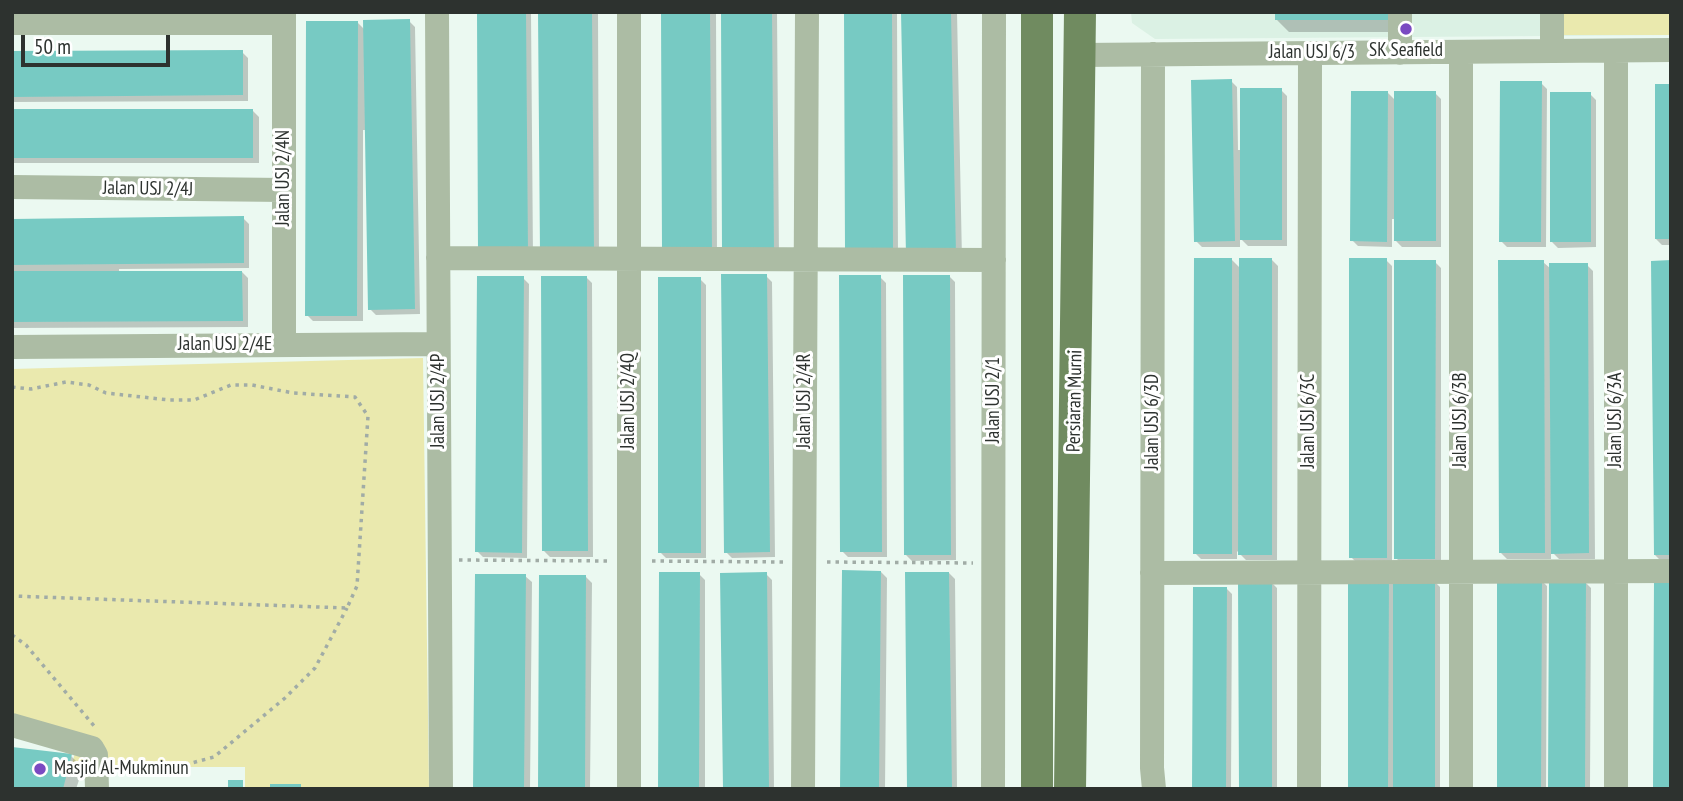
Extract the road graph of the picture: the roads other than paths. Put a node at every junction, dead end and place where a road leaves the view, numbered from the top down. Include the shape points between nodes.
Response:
1 (437, 12) edge
2 (629, 12) edge
3 (807, 12) edge
4 (994, 12) edge
5 (1037, 12) edge
6 (1080, 12) edge
7 (1400, 12) edge
8 (1552, 12) edge
9 (284, 17) edge
10 (12, 23) edge
11 (1671, 50) edge
12 (1552, 51) junction
13 (1616, 51) junction
14 (1400, 52) junction
15 (1461, 52) junction
16 (1310, 53) junction
17 (1153, 54) junction
18 (1080, 55) junction
19 (12, 187) edge
20 (284, 190) junction
21 (438, 258) junction
22 (629, 259) junction
23 (806, 260) junction
24 (994, 260) junction
25 (438, 344) junction
26 (284, 345) junction
27 (12, 347) edge
28 (1616, 571) junction
29 (1671, 571) edge
30 (1461, 572) junction
31 (1152, 573) junction
32 (1309, 573) junction
33 (12, 725) edge
34 (1071, 740) junction
35 (97, 789) edge
36 (441, 789) edge
37 (629, 789) edge
38 (803, 789) edge
39 (993, 789) edge
40 (1037, 789) edge
41 (1070, 789) edge
42 (1092, 789) edge
43 (1154, 789) edge
44 (1308, 789) edge
45 (1461, 789) edge
46 (1616, 789) edge

1 - 21 street, Jalan USJ 2/4P
2 - 22 street, Jalan USJ 2/4Q
3 - 23 street, Jalan USJ 2/4R
4 - 24 street, Jalan USJ 2/1
5 - 40 main road, Persiaran Murni
6 - 18 main road, Persiaran Murni
7 - 14 street
8 - 12 street
9 - 10 street
9 - 20 street, Jalan USJ 2/4N
11 - 13 street, Jalan USJ 6/3
12 - 13 street, Jalan USJ 6/3
12 - 15 street, Jalan USJ 6/3
13 - 28 street, Jalan USJ 6/3A
14 - 15 street, Jalan USJ 6/3
14 - 16 street, Jalan USJ 6/3
15 - 30 street, Jalan USJ 6/3B
16 - 17 street, Jalan USJ 6/3
16 - 32 street, Jalan USJ 6/3C
17 - 18 street, Jalan USJ 6/3
17 - 31 street, Jalan USJ 6/3D
18 - 34 main road, Persiaran Murni
19 - 20 street, Jalan USJ 2/4J
20 - 26 street, Jalan USJ 2/4N
21 - 22 street
21 - 25 street, Jalan USJ 2/4P
22 - 23 street
22 - 37 street, Jalan USJ 2/4Q
23 - 24 street
23 - 38 street, Jalan USJ 2/4R
24 - 39 street, Jalan USJ 2/1
25 - 26 street, Jalan USJ 2/4E
25 - 36 street, Jalan USJ 2/4P
26 - 27 street, Jalan USJ 2/4E
28 - 29 street
28 - 30 street
28 - 46 street, Jalan USJ 6/3A
30 - 32 street
30 - 45 street, Jalan USJ 6/3B
31 - 32 street
31 - 43 street, Jalan USJ 6/3D
32 - 44 street, Jalan USJ 6/3C
33 - 35 street via 92,748
34 - 41 main road, Persiaran Murni
34 - 42 main road

